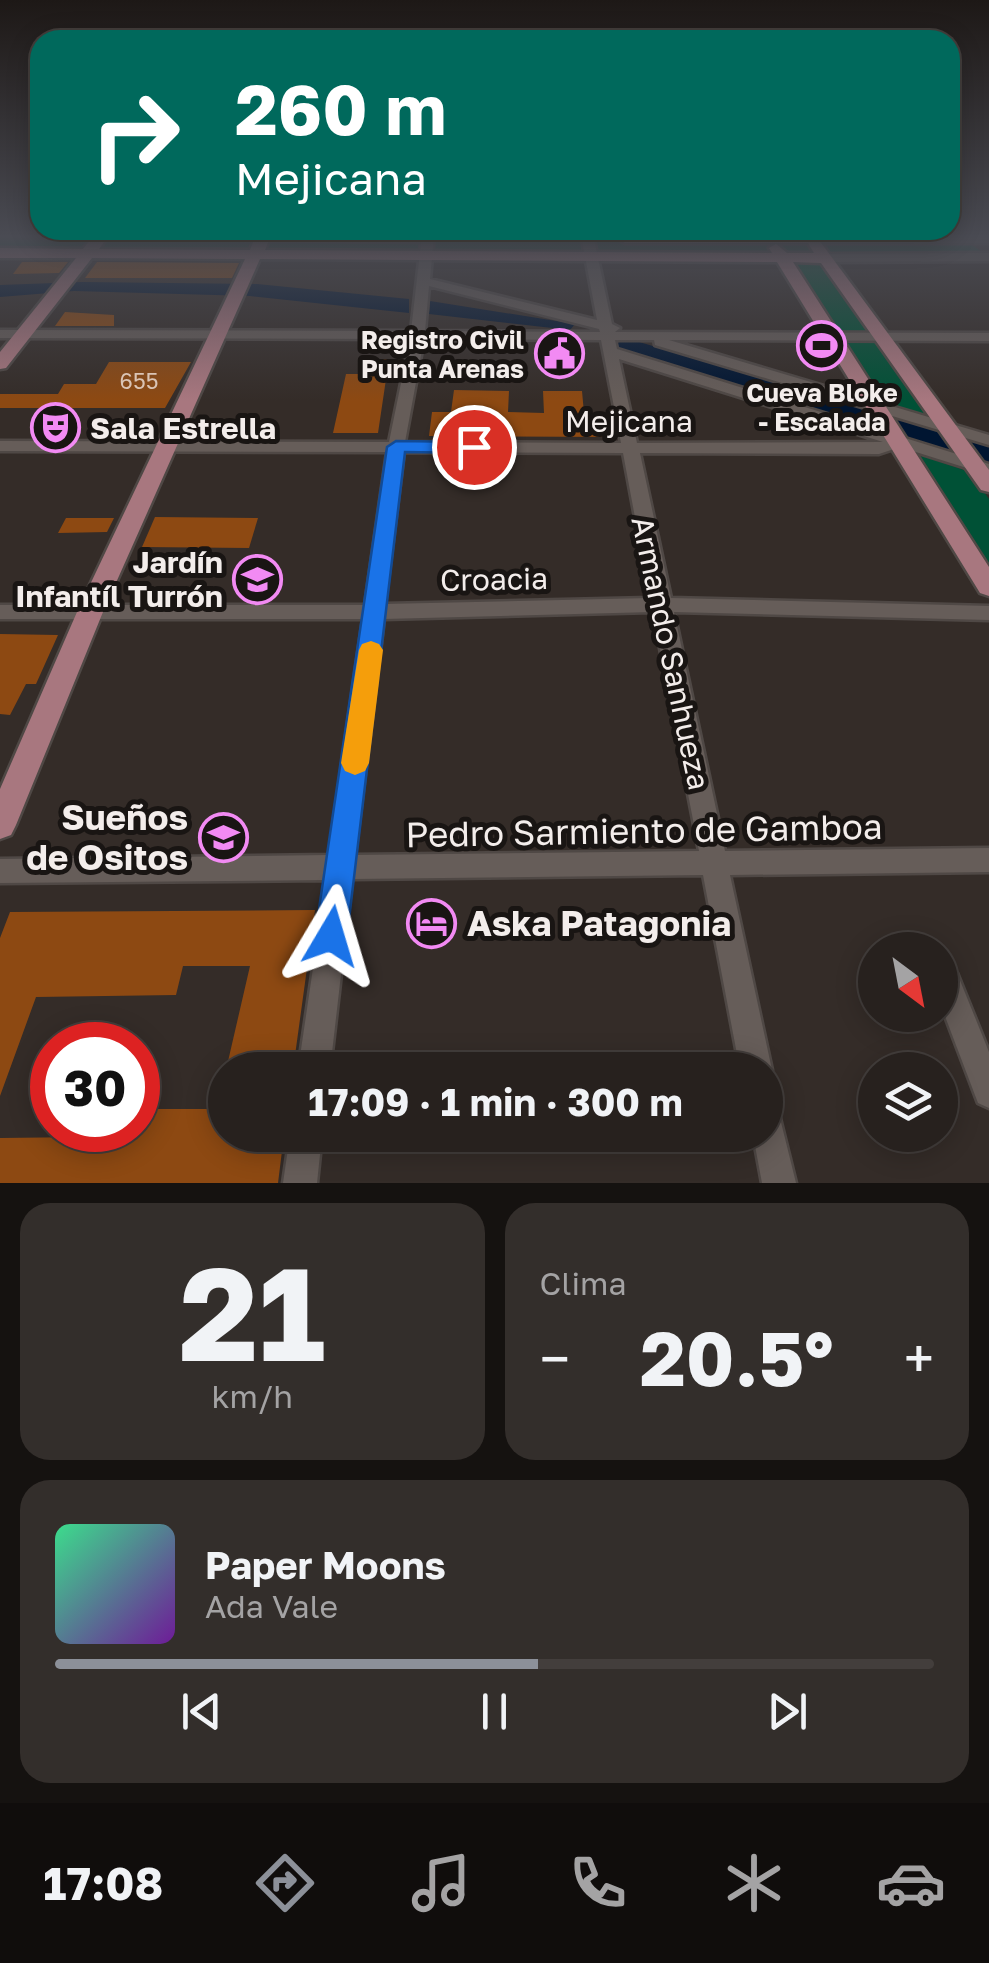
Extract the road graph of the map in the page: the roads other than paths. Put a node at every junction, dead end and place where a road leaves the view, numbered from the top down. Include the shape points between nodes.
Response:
1 (58, 290) edge
2 (238, 290) edge
3 (423, 290) edge
4 (461, 290) edge
5 (598, 290) edge
6 (801, 290) edge
7 (849, 290) edge
8 (420, 316) junction
9 (0, 334) edge
10 (22, 334) junction
11 (215, 336) junction
12 (640, 336) junction
13 (830, 336) junction
14 (882, 336) junction
15 (989, 337) edge
16 (608, 338) junction
17 (0, 364) edge
18 (875, 408) junction
19 (950, 430) junction
20 (896, 440) junction
21 (989, 440) edge
22 (0, 446) edge
23 (396, 447) junction
24 (165, 448) junction
25 (628, 448) junction
26 (978, 466) edge
27 (989, 485) edge
28 (989, 586) edge
29 (661, 605) junction
30 (0, 612) edge
31 (90, 612) junction
32 (376, 612) junction
33 (989, 613) edge
34 (0, 825) edge
35 (989, 860) edge
36 (715, 865) junction
37 (340, 869) junction
38 (0, 871) edge
39 (958, 1007) edge
40 (316, 1052) edge
41 (752, 1052) edge
42 (983, 1060) edge
43 (989, 1092) edge
44 (304, 1152) edge
45 (773, 1152) edge
46 (300, 1183) edge
47 (779, 1183) edge

1 - 10 main road
2 - 11 main road
3 - 8 street
4 - 16 street via 580,320
5 - 16 street, Armando Sanhueza
6 - 13 main road
7 - 14 main road
8 - 11 street
8 - 16 street
8 - 23 street
9 - 10 street
10 - 11 street
10 - 17 main road
11 - 24 main road
12 - 13 street
12 - 16 street
12 - 18 street
13 - 14 street
13 - 18 main road
14 - 15 street
14 - 19 main road
16 - 20 street
16 - 25 street, Armando Sanhueza
18 - 19 street
18 - 20 main road
19 - 21 street
19 - 26 main road
20 - 25 street, Mejicana via 879,449
20 - 26 street
20 - 28 main road
22 - 24 street, Mejicana
23 - 24 street, Mejicana
23 - 25 street, Mejicana
23 - 32 street
24 - 31 main road
25 - 29 street, Armando Sanhueza
26 - 27 main road
29 - 32 street, Croacia
29 - 33 street, Croacia
29 - 36 street, Armando Sanhueza
30 - 31 street, Croacia
31 - 32 street, Croacia
31 - 34 main road
32 - 37 street
35 - 36 street, Pedro Sarmiento de Gamboa
36 - 37 street, Pedro Sarmiento de Gamboa
36 - 41 street, Armando Sanhueza
37 - 38 street, Pedro Sarmiento de Gamboa
37 - 40 street
39 - 42 street
42 - 43 street
44 - 46 street
45 - 47 street

